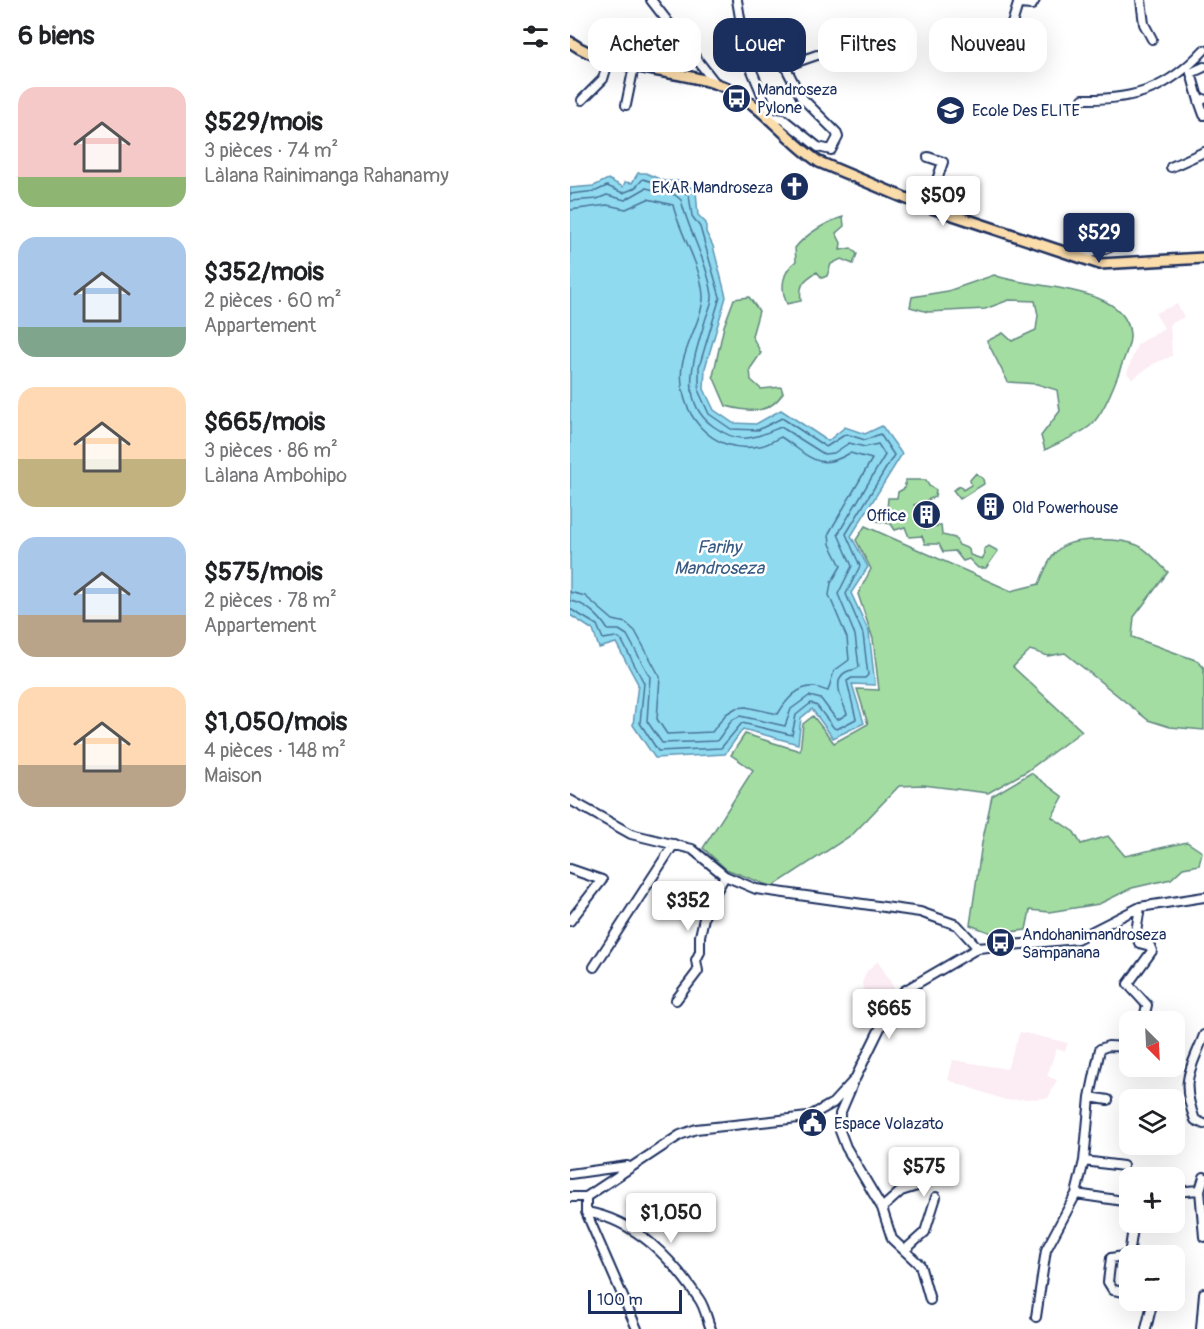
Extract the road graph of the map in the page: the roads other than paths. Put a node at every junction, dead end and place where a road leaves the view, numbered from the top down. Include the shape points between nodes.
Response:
1 (651, 0) edge
2 (737, 0) edge
3 (1035, 0) edge
4 (1141, 0) edge
5 (1014, 18) edge
6 (1152, 39) dead end
7 (570, 42) edge
8 (588, 50) edge
9 (1204, 50) edge
10 (817, 55) dead end
11 (1204, 67) edge
12 (605, 72) edge
13 (633, 72) edge
14 (661, 72) edge
15 (716, 84) junction
16 (1083, 99) dead end
17 (582, 100) dead end
18 (1201, 100) edge
19 (626, 105) dead end
20 (1204, 115) edge
21 (774, 123) junction
22 (1204, 152) edge
23 (928, 157) dead end
24 (1171, 167) dead end
25 (928, 207) junction
26 (1119, 221) dead end
27 (1048, 248) junction
28 (1204, 258) edge
29 (570, 800) edge
30 (674, 844) junction
31 (570, 869) edge
32 (725, 876) junction
33 (1204, 897) edge
34 (1140, 907) junction
35 (570, 921) edge
36 (978, 948) junction
37 (594, 967) dead end
38 (676, 1000) dead end
39 (1146, 1011) edge
40 (1204, 1035) edge
41 (1119, 1046) edge
42 (855, 1079) junction
43 (1090, 1097) junction
44 (1108, 1100) dead end
45 (1204, 1124) edge
46 (915, 1160) dead end
47 (1084, 1161) junction
48 (631, 1166) junction
49 (1123, 1166) dead end
50 (570, 1174) edge
51 (1204, 1177) edge
52 (1200, 1190) junction
53 (1185, 1191) edge
54 (1076, 1194) junction
55 (570, 1197) edge
56 (586, 1197) junction
57 (936, 1197) dead end
58 (1119, 1200) edge
59 (882, 1208) junction
60 (586, 1212) junction
61 (1204, 1237) edge
62 (905, 1250) junction
63 (1119, 1257) edge
64 (1119, 1291) edge
65 (1204, 1293) edge
66 (930, 1300) dead end
67 (1150, 1311) edge
68 (1036, 1317) dead end
69 (637, 1329) edge
70 (711, 1329) edge
71 (1146, 1329) edge
72 (1201, 1329) edge

1 - 15 street
2 - 21 street via 747,59
3 - 5 street via 1032,5 1018,4
4 - 6 street via 1144,24
7 - 8 main road
9 - 16 street via 1189,66 1155,88 1118,100
10 - 21 street via 785,66 801,97 836,132 838,137 831,150 818,147 783,119 777,118
11 - 18 street via 1191,73
12 - 17 street
13 - 19 street
14 - 15 main road
15 - 21 main road via 755,105
18 - 20 street
21 - 25 main road via 804,153 819,162
22 - 24 street
23 - 25 street via 943,162
25 - 27 main road
26 - 27 street via 1110,247 1081,256
27 - 28 main road via 1106,264
29 - 30 street via 631,834
30 - 32 street via 692,849
30 - 37 street
31 - 35 street via 602,880
32 - 36 street via 756,889 920,912 957,925
32 - 38 street via 706,909 696,960 698,971
33 - 34 street
34 - 36 street via 1077,939
34 - 39 street via 1137,938 1152,951 1128,984 1148,1005
36 - 42 street via 904,991 884,1020
40 - 45 street via 1187,1075 1186,1097 1195,1119
41 - 43 street via 1100,1049
42 - 48 street via 833,1103 808,1117 696,1129
42 - 59 street via 840,1114 840,1131
43 - 44 street
43 - 47 street
46 - 59 street via 918,1186 901,1191
47 - 49 street
47 - 54 street
48 - 50 street
48 - 56 street
51 - 52 street
52 - 53 street
52 - 61 street
54 - 58 street
54 - 68 street via 1046,1250
55 - 56 street
56 - 60 street
57 - 62 street via 925,1232
59 - 62 street via 892,1239
60 - 69 street
60 - 70 street via 598,1214 652,1242 701,1301
62 - 66 street via 920,1265
63 - 64 street via 1111,1258 1108,1281 1113,1290
65 - 72 street
67 - 71 street

